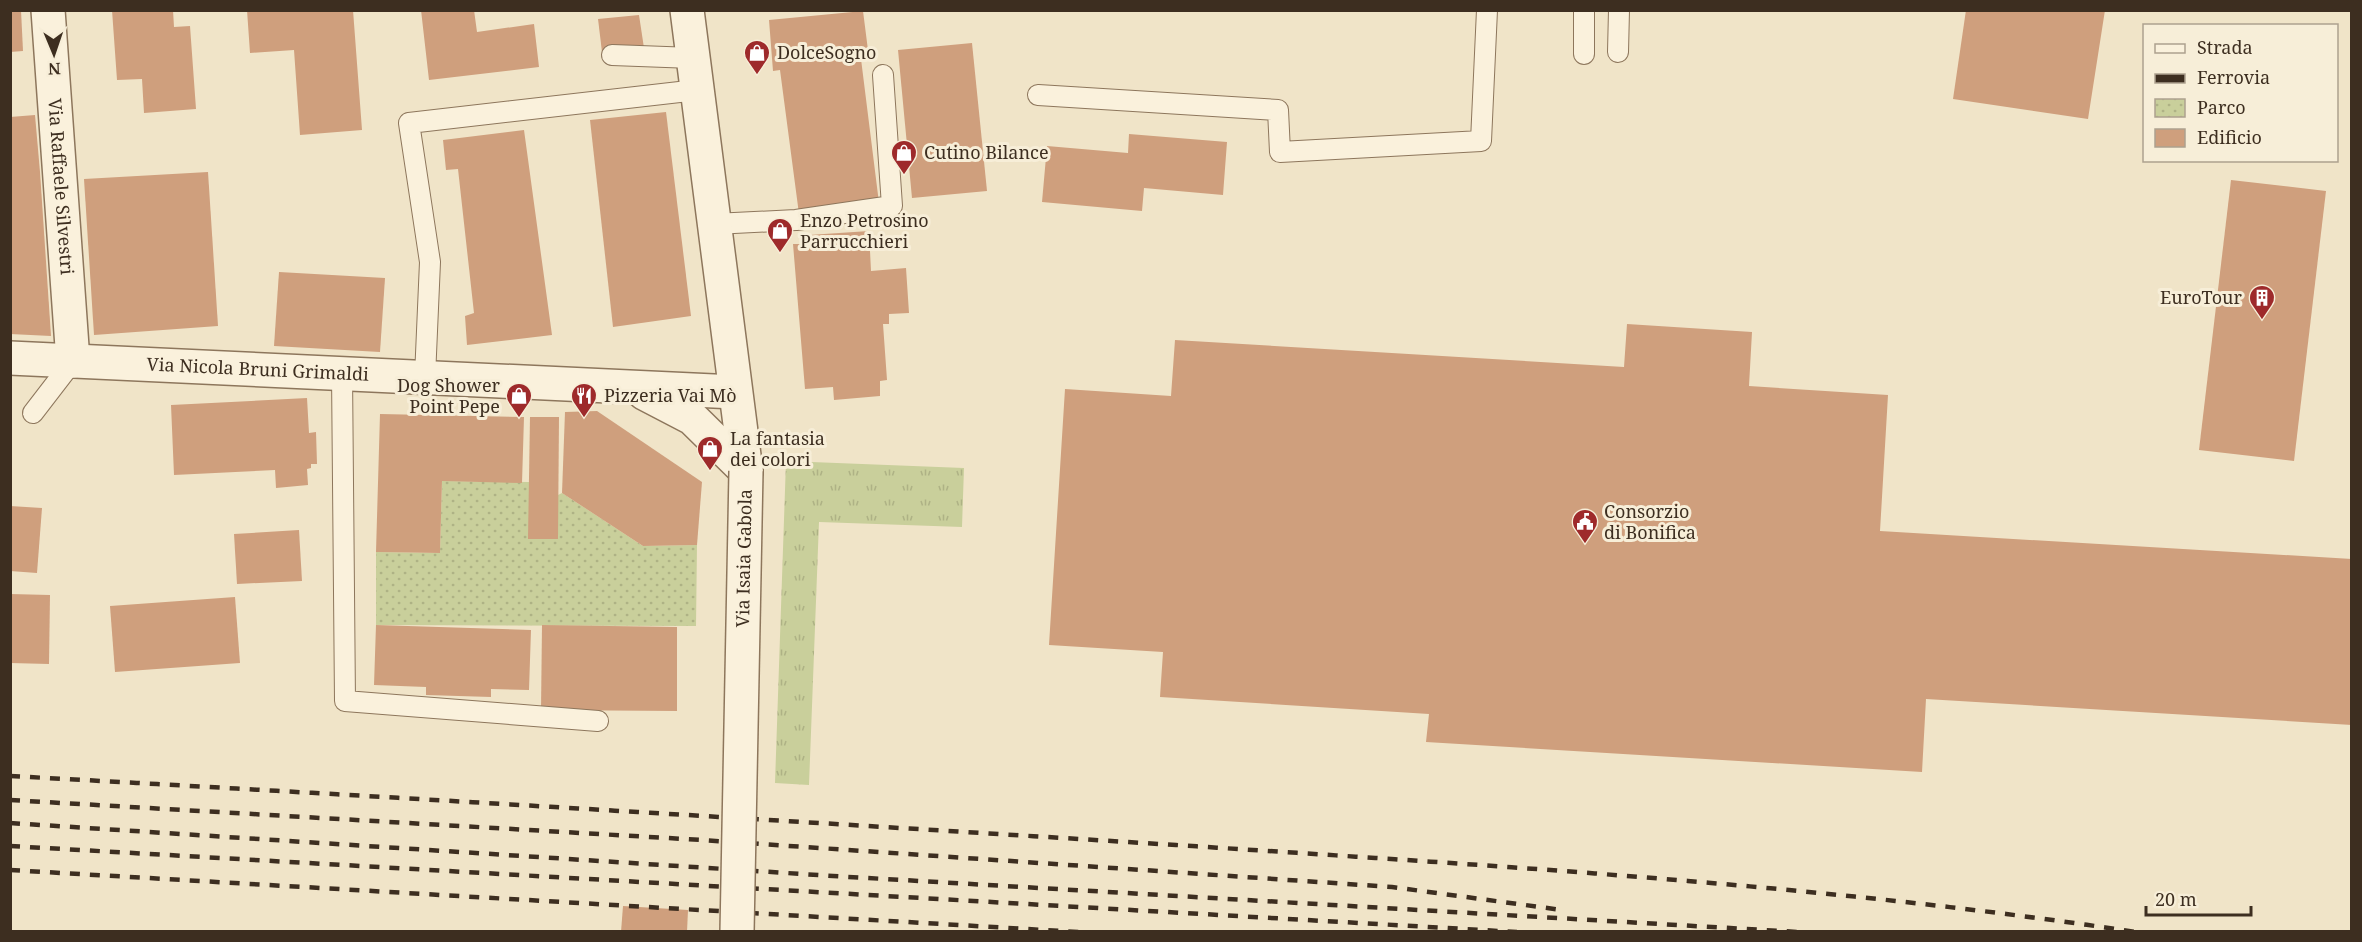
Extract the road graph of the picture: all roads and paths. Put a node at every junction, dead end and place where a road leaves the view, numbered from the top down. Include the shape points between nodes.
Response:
1 (48, 10) edge
2 (687, 10) edge
3 (1487, 10) edge
4 (1584, 10) edge
5 (1619, 10) edge
6 (1618, 52) dead end
7 (1584, 54) dead end
8 (612, 55) dead end
9 (695, 74) junction
10 (883, 75) dead end
11 (1038, 95) dead end
12 (714, 224) junction
13 (10, 358) edge
14 (73, 361) junction
15 (342, 373) junction
16 (425, 377) junction
17 (613, 386) junction
18 (735, 392) junction
19 (33, 412) dead end
20 (746, 471) junction
21 (598, 721) dead end
22 (737, 932) edge

1 - 14 street, Via Raffaele Silvestri
2 - 9 street, Via Isaia Gabola
3 - 11 lane via 1481,141 1280,152 1278,110
4 - 7 lane
5 - 6 lane
8 - 9 lane
9 - 12 street, Via Isaia Gabola
9 - 16 lane via 409,123 430,262
10 - 12 lane via 892,206 796,220
12 - 18 street, Via Isaia Gabola
13 - 14 street, Via Nicola Bruni Grimaldi
14 - 15 street, Via Nicola Bruni Grimaldi
14 - 19 lane
15 - 16 street, Via Nicola Bruni Grimaldi
15 - 21 lane via 345,701
16 - 17 street, Via Nicola Bruni Grimaldi
17 - 18 street, Via Nicola Bruni Grimaldi
17 - 20 street, Via Nicola Bruni Grimaldi via 648,393 692,418
18 - 20 street, Via Isaia Gabola
20 - 22 street, Via Isaia Gabola, bridge

